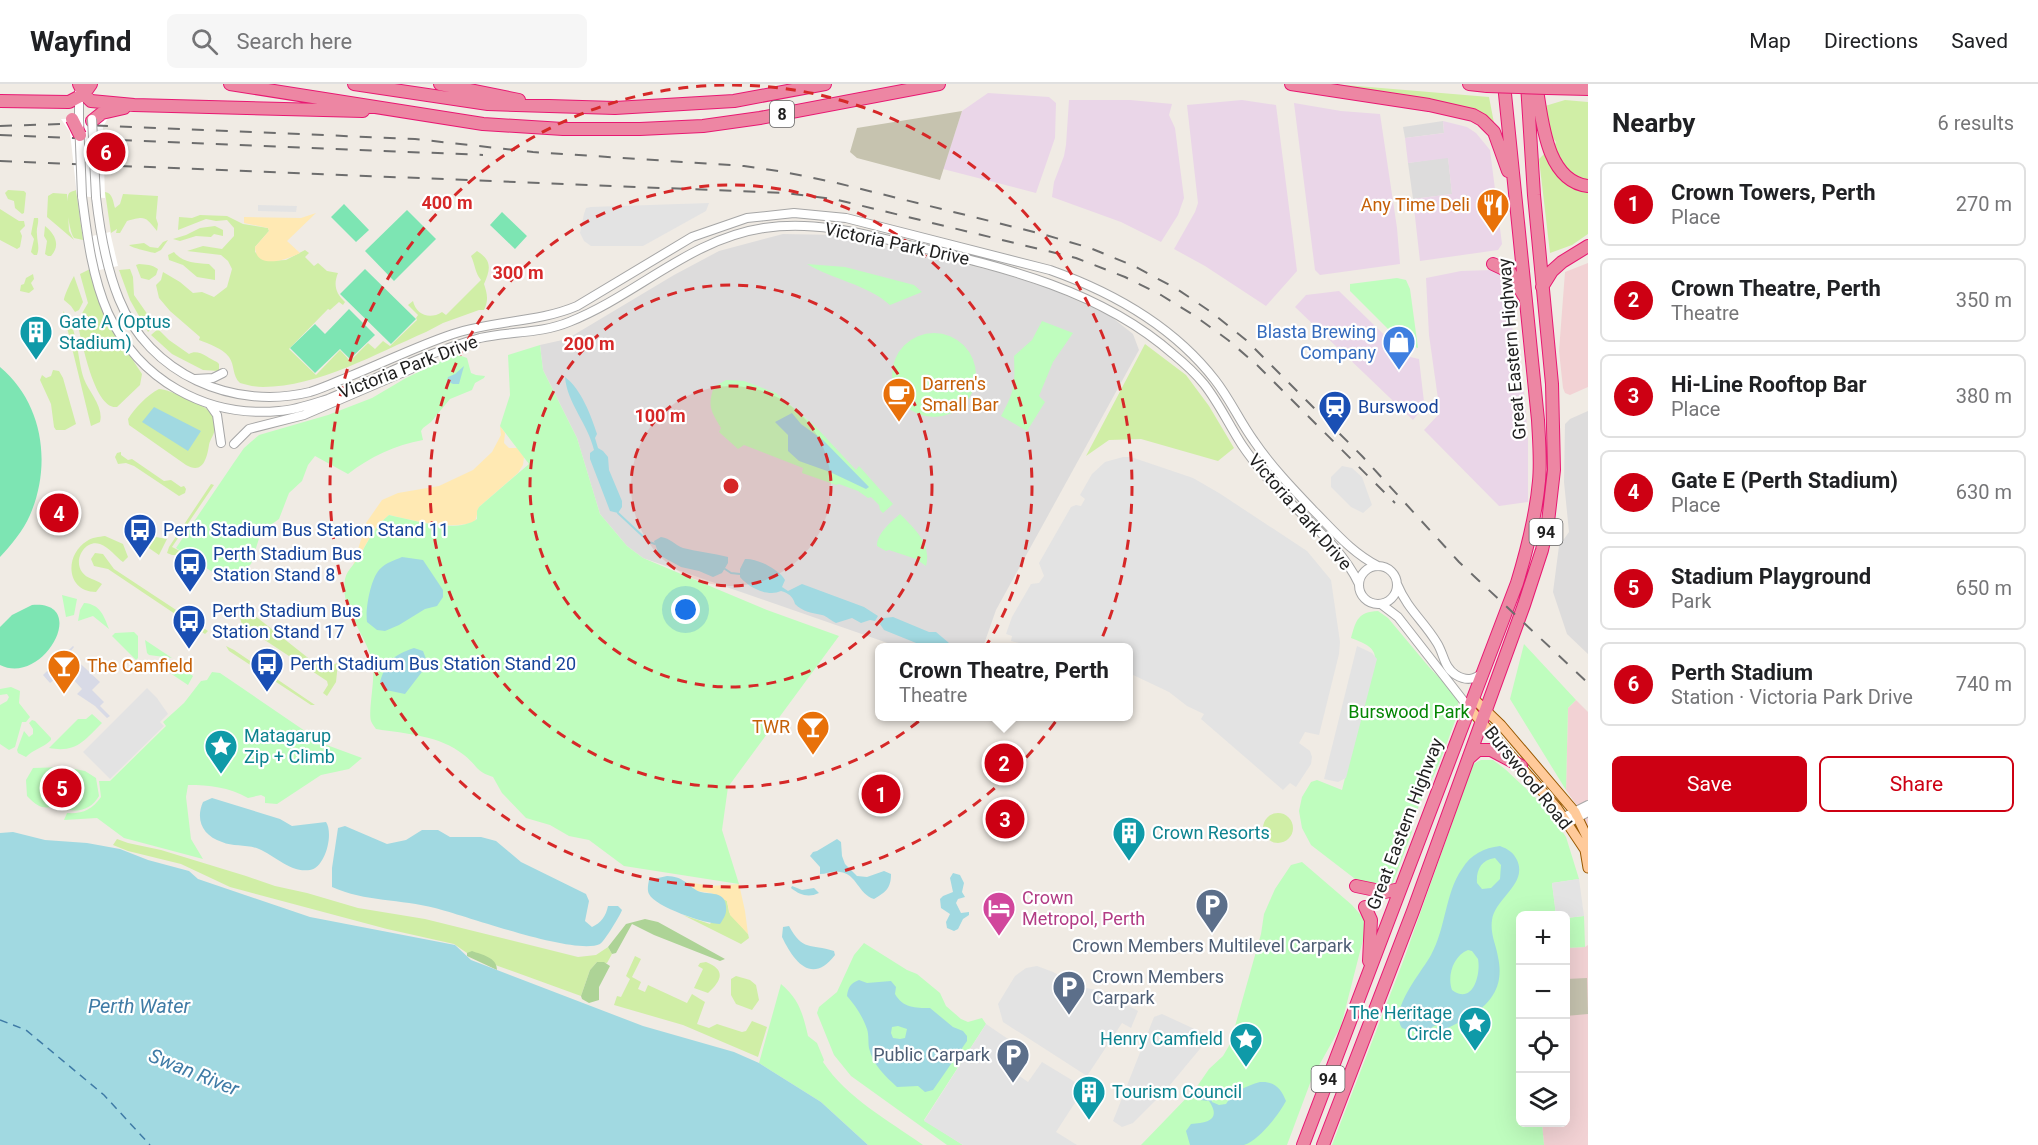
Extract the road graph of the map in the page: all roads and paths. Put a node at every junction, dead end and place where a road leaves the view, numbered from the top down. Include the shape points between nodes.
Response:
1 (230, 84) edge
2 (354, 84) edge
3 (440, 84) edge
4 (825, 84) edge
5 (939, 84) edge
6 (1291, 84) edge
7 (1469, 84) edge
8 (1504, 84) edge
9 (1527, 84) edge
10 (1547, 87) edge
11 (1588, 89) edge
12 (85, 90) edge
13 (1588, 96) edge
14 (0, 101) edge
15 (55, 102) junction
16 (134, 105) junction
17 (546, 107) junction
18 (406, 112) junction
19 (86, 119) junction
20 (80, 135) joint
21 (1588, 186) edge
22 (1516, 195) junction
23 (1584, 249) edge
24 (1540, 260) junction
25 (1522, 261) junction
26 (1493, 264) dead end
27 (1542, 287) junction
28 (1527, 303) junction
29 (438, 353) junction
30 (223, 373) dead end
31 (193, 380) junction
32 (207, 404) junction
33 (221, 443) dead end
34 (234, 444) dead end
35 (1378, 566) junction
36 (1359, 584) junction
37 (1397, 584) junction
38 (1382, 604) junction
39 (1427, 630) junction
40 (1421, 644) junction
41 (1482, 673) junction
42 (1471, 703) junction
43 (1484, 715) junction
44 (1468, 759) junction
45 (1521, 766) junction
46 (1588, 805) edge
47 (1588, 812) edge
48 (1576, 815) junction
49 (1566, 820) junction
50 (1585, 850) junction
51 (1588, 868) edge
52 (1356, 886) dead end
53 (1400, 890) junction
54 (1365, 907) dead end
55 (1368, 971) junction
56 (1303, 1145) edge
57 (1323, 1145) edge

1 - 18 highway, 8
2 - 17 highway, 8 via 488,104
3 - 17 highway
4 - 17 highway, 8 via 734,101 615,108
5 - 18 highway, 8 via 703,126 563,129 483,124
6 - 22 highway via 1473,115 1494,132
7 - 10 highway, bridge
8 - 22 highway, Great Eastern Highway / 94
9 - 24 highway, Great Eastern Highway / 94
10 - 11 highway
10 - 13 highway
10 - 21 highway via 1543,124 1548,145 1560,170 1569,179
12 - 15 highway via 69,102
12 - 16 highway
12 - 19 street, Victoria Park Drive
12 - 19 street, Victoria Park Drive
14 - 15 highway
15 - 19 highway
16 - 18 highway
16 - 19 highway
19 - 20 highway, bridge
19 - 31 street, Victoria Park Drive, bridge via 101,234 119,300 137,330 167,363
20 - 32 street, Victoria Park Drive, bridge via 88,237 108,312 145,365 168,384
22 - 25 highway, Great Eastern Highway / 94
23 - 24 highway
23 - 27 highway via 1552,271
24 - 25 highway
24 - 27 highway, Great Eastern Highway / 94
25 - 28 highway, Great Eastern Highway / 94
26 - 28 highway via 1510,272
27 - 43 highway, Great Eastern Highway / 94 via 1554,422 1551,506 1542,550
28 - 41 highway, Great Eastern Highway / 94 via 1539,426 1539,482 1527,550
29 - 32 street, Victoria Park Drive via 328,399 290,410 256,412
29 - 34 street via 411,369 304,415 249,429
29 - 36 street, Victoria Park Drive via 481,338 534,332 566,323 629,291 699,248 761,228 812,226 852,231 982,263 1097,303 1142,329 1173,354 1203,384 1270,482 1345,559
30 - 31 street
31 - 35 street, Victoria Park Drive via 227,393 261,397 311,392 477,326 562,312 699,235 747,218 822,214 1050,270 1098,289 1149,319 1207,370 1279,474 1352,550
32 - 33 street via 216,415
35 - 36 street via 1365,571
35 - 37 street via 1391,571
36 - 38 street via 1364,599
37 - 38 street via 1394,597
37 - 39 street via 1407,605
38 - 40 street
39 - 40 street via 1431,643 1427,647
39 - 41 street via 1456,675 1472,679
40 - 42 street
41 - 42 highway, Great Eastern Highway / 94
42 - 43 main road, Burswood Road
42 - 53 highway, Great Eastern Highway / 94
43 - 44 highway, Great Eastern Highway / 94
43 - 45 main road, Burswood Road
43 - 48 main road, Burswood Road via 1501,725
44 - 45 highway via 1478,750 1491,750
44 - 57 highway, Great Eastern Highway / 94
45 - 49 main road, Burswood Road
46 - 48 street
47 - 48 street
48 - 49 street
48 - 50 main road, Burswood Road via 1587,837
49 - 50 main road, Burswood Road
50 - 51 main road, Burswood Road
52 - 53 highway via 1385,892
53 - 55 highway, Great Eastern Highway / 94
54 - 55 highway via 1371,920
55 - 56 highway, Great Eastern Highway / 94

